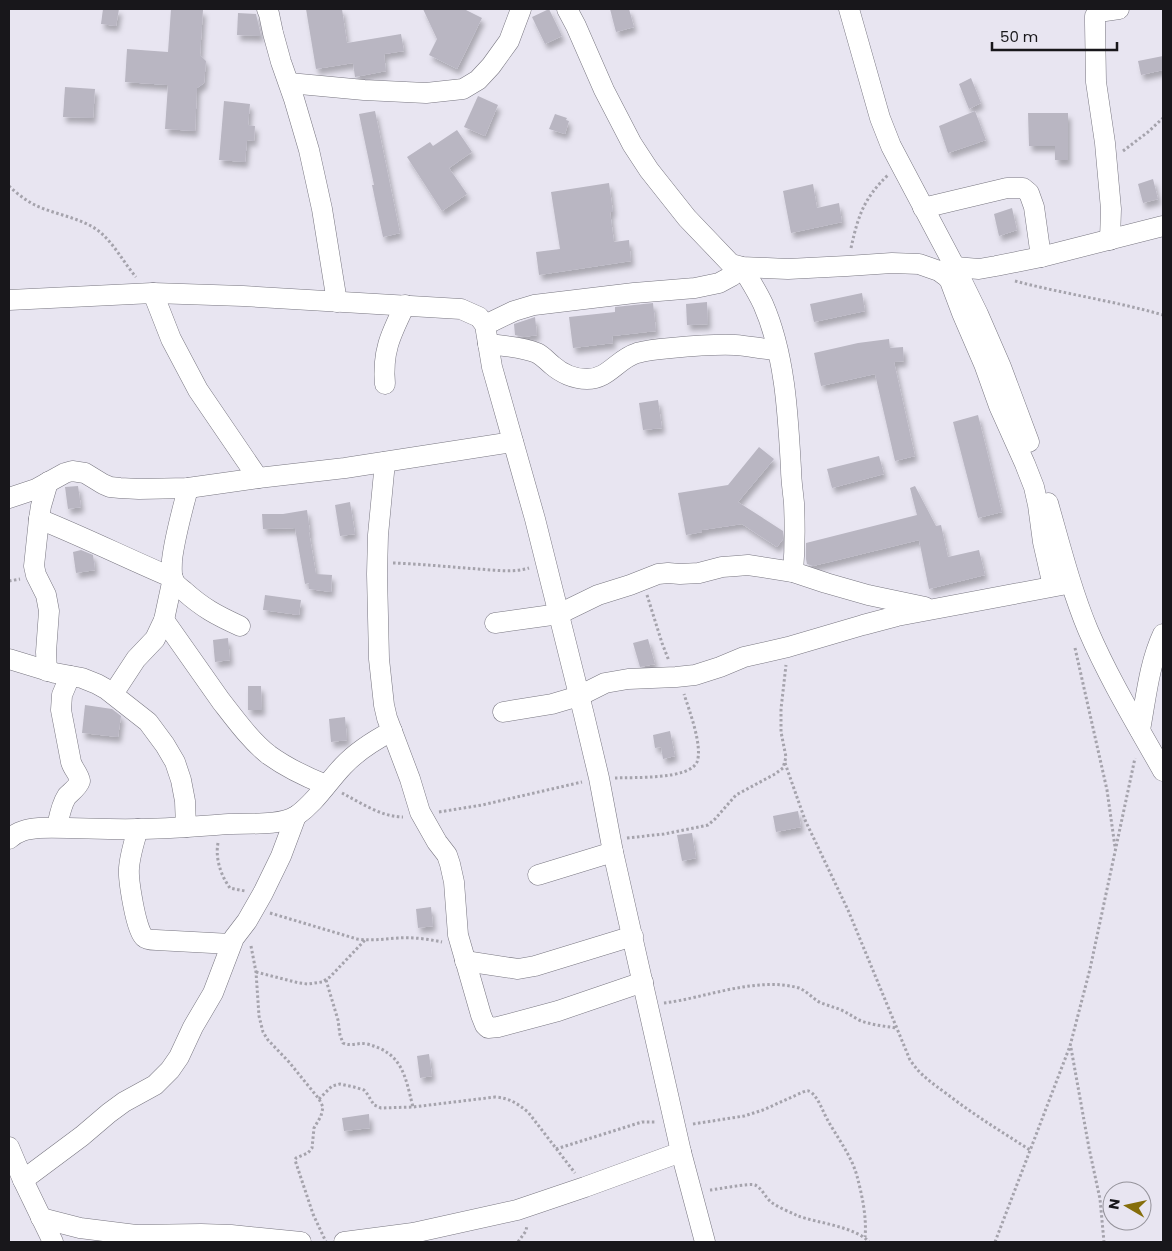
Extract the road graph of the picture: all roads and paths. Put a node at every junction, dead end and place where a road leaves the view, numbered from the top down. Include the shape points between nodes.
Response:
1 (267, 9) edge
2 (521, 9) edge
3 (567, 9) edge
4 (849, 9) edge
5 (1119, 9) edge
6 (289, 83) junction
7 (1163, 118) edge
8 (1107, 164) junction
9 (901, 165) junction
10 (9, 186) edge
11 (923, 208) junction
12 (1163, 226) edge
13 (1110, 240) junction
14 (1041, 257) junction
15 (847, 266) junction
16 (956, 267) junction
17 (742, 268) junction
18 (1013, 280) dead end
19 (152, 294) junction
20 (9, 300) edge
21 (337, 302) junction
22 (405, 305) junction
23 (1163, 316) edge
24 (486, 334) junction
25 (777, 350) junction
26 (385, 384) dead end
27 (513, 442) junction
28 (385, 462) junction
29 (258, 478) junction
30 (48, 482) junction
31 (188, 488) junction
32 (9, 498) edge
33 (39, 519) junction
34 (377, 562) junction
35 (546, 563) junction
36 (793, 572) junction
37 (172, 578) junction
38 (644, 580) junction
39 (1062, 584) junction
40 (934, 609) junction
41 (558, 614) junction
42 (164, 620) junction
43 (495, 623) dead end
44 (240, 626) dead end
45 (1163, 634) edge
46 (1074, 639) dead end
47 (788, 647) junction
48 (9, 659) edge
49 (47, 671) junction
50 (70, 676) junction
51 (676, 677) junction
52 (113, 694) junction
53 (579, 696) junction
54 (503, 712) dead end
55 (1140, 730) junction
56 (392, 731) junction
57 (1134, 758) dead end
58 (785, 763) junction
59 (1163, 771) edge
60 (599, 778) junction
61 (332, 788) junction
62 (296, 816) junction
63 (422, 817) junction
64 (231, 824) junction
65 (57, 827) junction
66 (186, 827) junction
67 (138, 830) junction
68 (12, 832) edge
69 (612, 846) junction
70 (1116, 851) junction
71 (538, 875) dead end
72 (259, 900) junction
73 (243, 927) junction
74 (633, 936) junction
75 (365, 940) junction
76 (231, 944) junction
77 (463, 953) junction
78 (256, 972) junction
79 (326, 980) junction
80 (643, 982) junction
81 (648, 1005) junction
82 (896, 1028) junction
83 (1070, 1046) junction
84 (319, 1099) junction
85 (413, 1107) junction
86 (674, 1123) junction
87 (9, 1147) edge
88 (556, 1149) junction
89 (1030, 1150) junction
90 (681, 1152) junction
91 (23, 1180) junction
92 (584, 1187) junction
93 (692, 1191) junction
94 (41, 1218) junction
95 (865, 1237) junction
96 (53, 1242) edge
97 (301, 1242) edge
98 (326, 1242) edge
99 (344, 1242) edge
100 (705, 1242) edge
101 (869, 1242) edge
102 (995, 1242) edge
103 (1104, 1242) edge

1 - 6 street
2 - 6 street via 509,41 491,66 478,80 463,89 426,93
3 - 17 street via 604,90 649,170 718,251 731,264
4 - 9 street via 880,118
5 - 8 street via 1098,12 1095,18 1096,82
6 - 21 street via 322,208
7 - 8 path
8 - 13 street
9 - 11 street
9 - 15 path via 887,176 862,209
10 - 19 path via 31,203 102,234
11 - 14 street via 1007,188 1023,188 1029,193 1034,207
11 - 16 street
12 - 13 street
13 - 14 street
14 - 16 street via 979,269
15 - 17 street
15 - 39 street via 892,262 919,264 939,271 950,281 1034,488 1043,542
16 - 39 street via 1001,368 1033,452
17 - 24 street via 719,283 695,288 534,305 514,310
17 - 25 street via 763,304
18 - 23 path
19 - 20 street
19 - 21 street
19 - 29 street via 198,390
21 - 22 street
22 - 24 street via 461,309 480,317
22 - 26 street via 388,344
24 - 25 street via 510,346 538,353 565,373 585,379 598,378 632,355 648,351 702,345
24 - 27 street
25 - 36 street via 788,411 794,504
27 - 28 street
27 - 35 street
28 - 29 street
28 - 34 street
29 - 31 street
30 - 31 street via 65,473 79,471 110,487
30 - 32 street
30 - 33 street
31 - 37 street via 178,525
33 - 37 street
33 - 49 street via 34,566 48,600
34 - 35 path via 514,570
34 - 56 street via 380,678
35 - 41 street
36 - 38 street via 748,565 699,573 664,573
36 - 40 street via 868,595
37 - 42 street
37 - 44 street via 203,608
38 - 41 street via 598,595
38 - 51 path via 658,633
39 - 40 street
39 - 55 street
40 - 47 street
41 - 43 street
41 - 53 street
42 - 52 street via 153,642 136,659
42 - 61 street via 236,721 267,754 297,773
45 - 55 street via 1152,666
46 - 70 path via 1107,790
47 - 51 street via 744,657 695,675
47 - 58 path via 781,710
48 - 49 street
49 - 50 street
50 - 52 street via 97,684
50 - 65 street via 62,695 61,710 71,762 80,781 66,798
51 - 53 street via 605,683
51 - 60 path via 698,746 697,761 691,770 658,777
52 - 66 street via 148,722 175,762 182,780
53 - 54 street
53 - 60 street
55 - 59 street
56 - 61 street via 355,754 341,768
56 - 63 street
57 - 70 path
58 - 69 path via 775,774 736,795 708,825
58 - 82 path via 805,820 848,910
60 - 63 path
60 - 69 street
61 - 62 street
61 - 63 path via 390,816
62 - 64 street via 264,823
62 - 72 street
63 - 77 street via 450,864 456,925
64 - 66 street
64 - 72 path via 219,839 217,851 225,881 232,889
65 - 67 street
65 - 68 street
66 - 67 street
67 - 76 street via 129,870 132,898 142,935 156,940
69 - 71 street
69 - 74 street
70 - 83 path
72 - 73 street
72 - 75 path
73 - 76 street
73 - 78 path via 249,938
74 - 77 street via 518,969
74 - 80 street
75 - 77 path via 422,939
75 - 79 path
76 - 91 street via 213,993 170,1070 155,1085 124,1102
77 - 80 street via 481,1015 488,1028 558,1011
78 - 79 path via 308,984
78 - 84 path via 263,1032
79 - 85 path via 343,1043 367,1044 396,1059
80 - 81 street
81 - 82 path via 745,987 778,985 803,990 821,1003 864,1022
81 - 86 street
82 - 89 path via 910,1060 925,1078
83 - 89 path
83 - 103 path via 1100,1199
84 - 85 path via 332,1086 340,1084 364,1090 374,1105 381,1108
84 - 98 path via 323,1110 314,1128 312,1148 295,1160
85 - 88 path via 495,1096 508,1099 528,1112
86 - 88 path via 642,1122
86 - 90 street
86 - 95 path via 692,1124 744,1116 809,1091 819,1102 857,1176
87 - 91 street
88 - 92 path
89 - 102 path
90 - 92 street
90 - 93 street
91 - 94 street
92 - 99 street via 517,1210 413,1233
93 - 95 path via 755,1185 772,1202 797,1215
93 - 100 street
94 - 96 street
94 - 97 street via 80,1228 136,1235 231,1235
95 - 101 path

